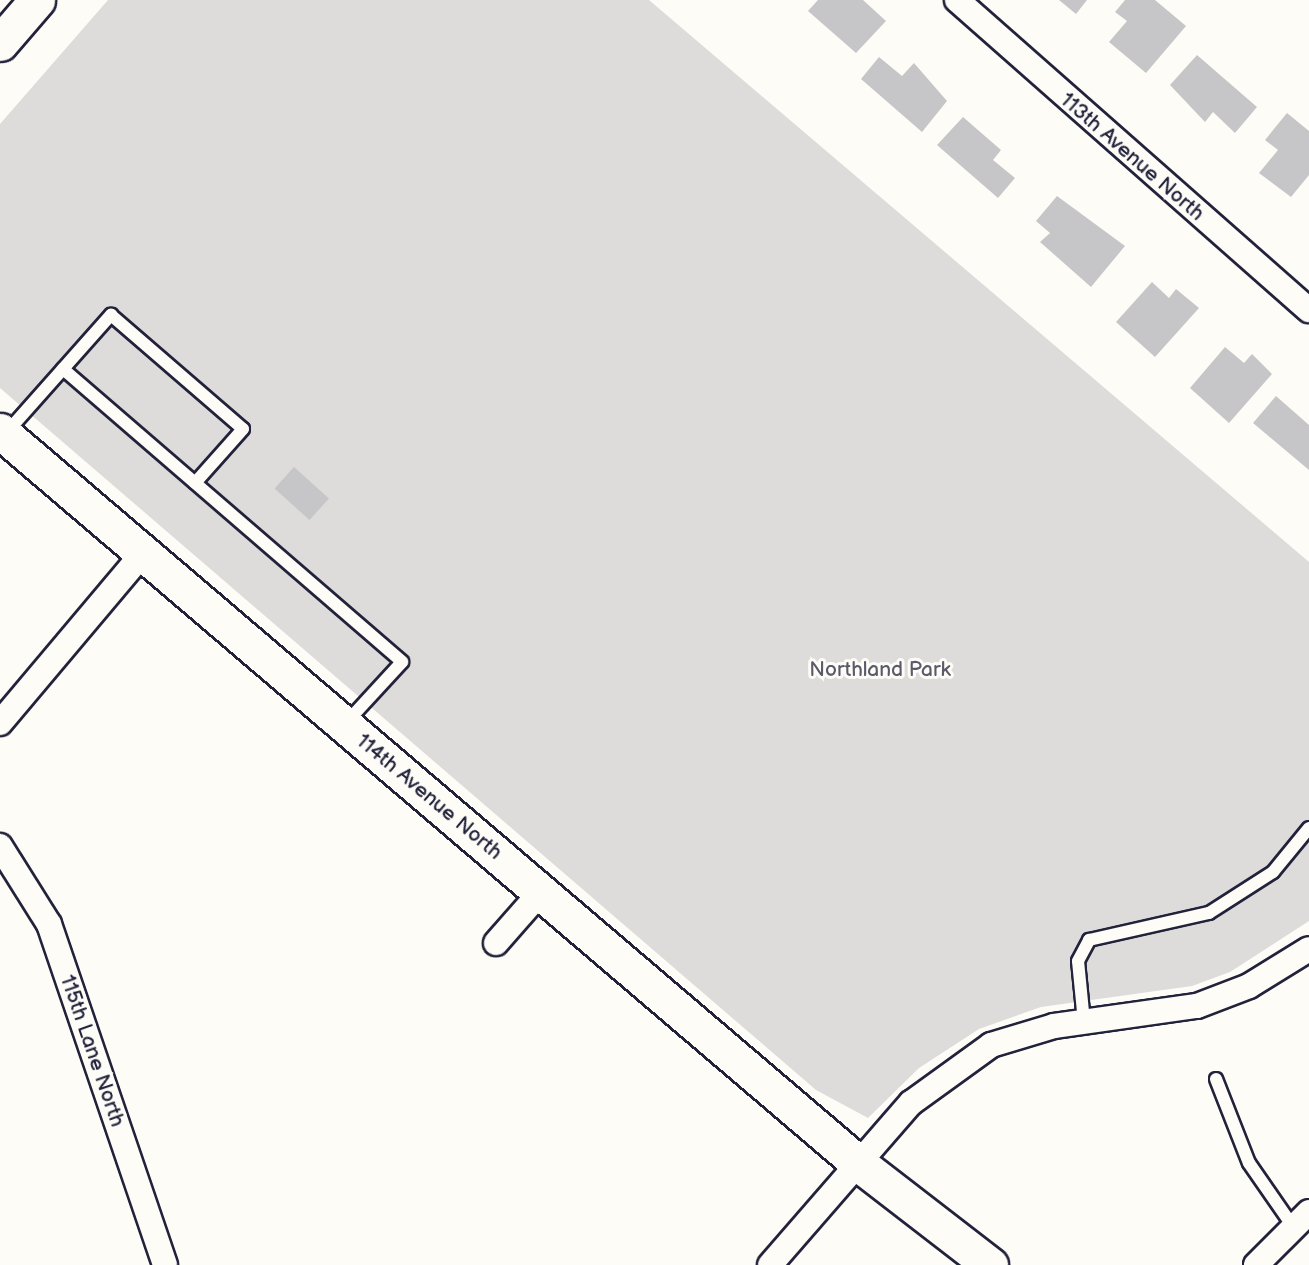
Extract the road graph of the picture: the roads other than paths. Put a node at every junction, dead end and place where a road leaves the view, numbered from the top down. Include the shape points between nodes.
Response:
1 (37, 0) edge
2 (957, 0) edge
3 (0, 43) edge
4 (1309, 310) edge
5 (63, 369) junction
6 (2, 433) edge
7 (195, 483) junction
8 (144, 553) junction
9 (0, 723) edge
10 (344, 725) junction
11 (1309, 828) edge
12 (0, 846) edge
13 (540, 893) junction
14 (496, 943) dead end
15 (1309, 949) edge
16 (1084, 1022) junction
17 (1216, 1079) dead end
18 (858, 1163) junction
19 (1301, 1218) edge
20 (165, 1265) edge
21 (770, 1265) edge
22 (955, 1265) edge
23 (990, 1265) edge
24 (1256, 1265) edge

1 - 3 street
2 - 4 street, 113th Avenue North
5 - 6 lane
5 - 7 lane
5 - 7 lane via 111,315 243,429
6 - 8 street, 114th Avenue North
7 - 10 lane via 402,662
8 - 9 street
8 - 10 street, 114th Avenue North
10 - 13 street, 114th Avenue North
11 - 16 lane via 1273,872 1209,913 1089,940 1077,961
12 - 20 street, 115th Lane North via 49,924
13 - 14 street
13 - 18 street, 114th Avenue North
15 - 16 street via 1249,986 1197,1006
16 - 18 street via 1024,1034 959,1064 911,1103
17 - 19 lane via 1249,1163
18 - 21 street
18 - 22 street, 114th Avenue North via 897,1215
18 - 23 street, 114th Avenue North
19 - 24 street

